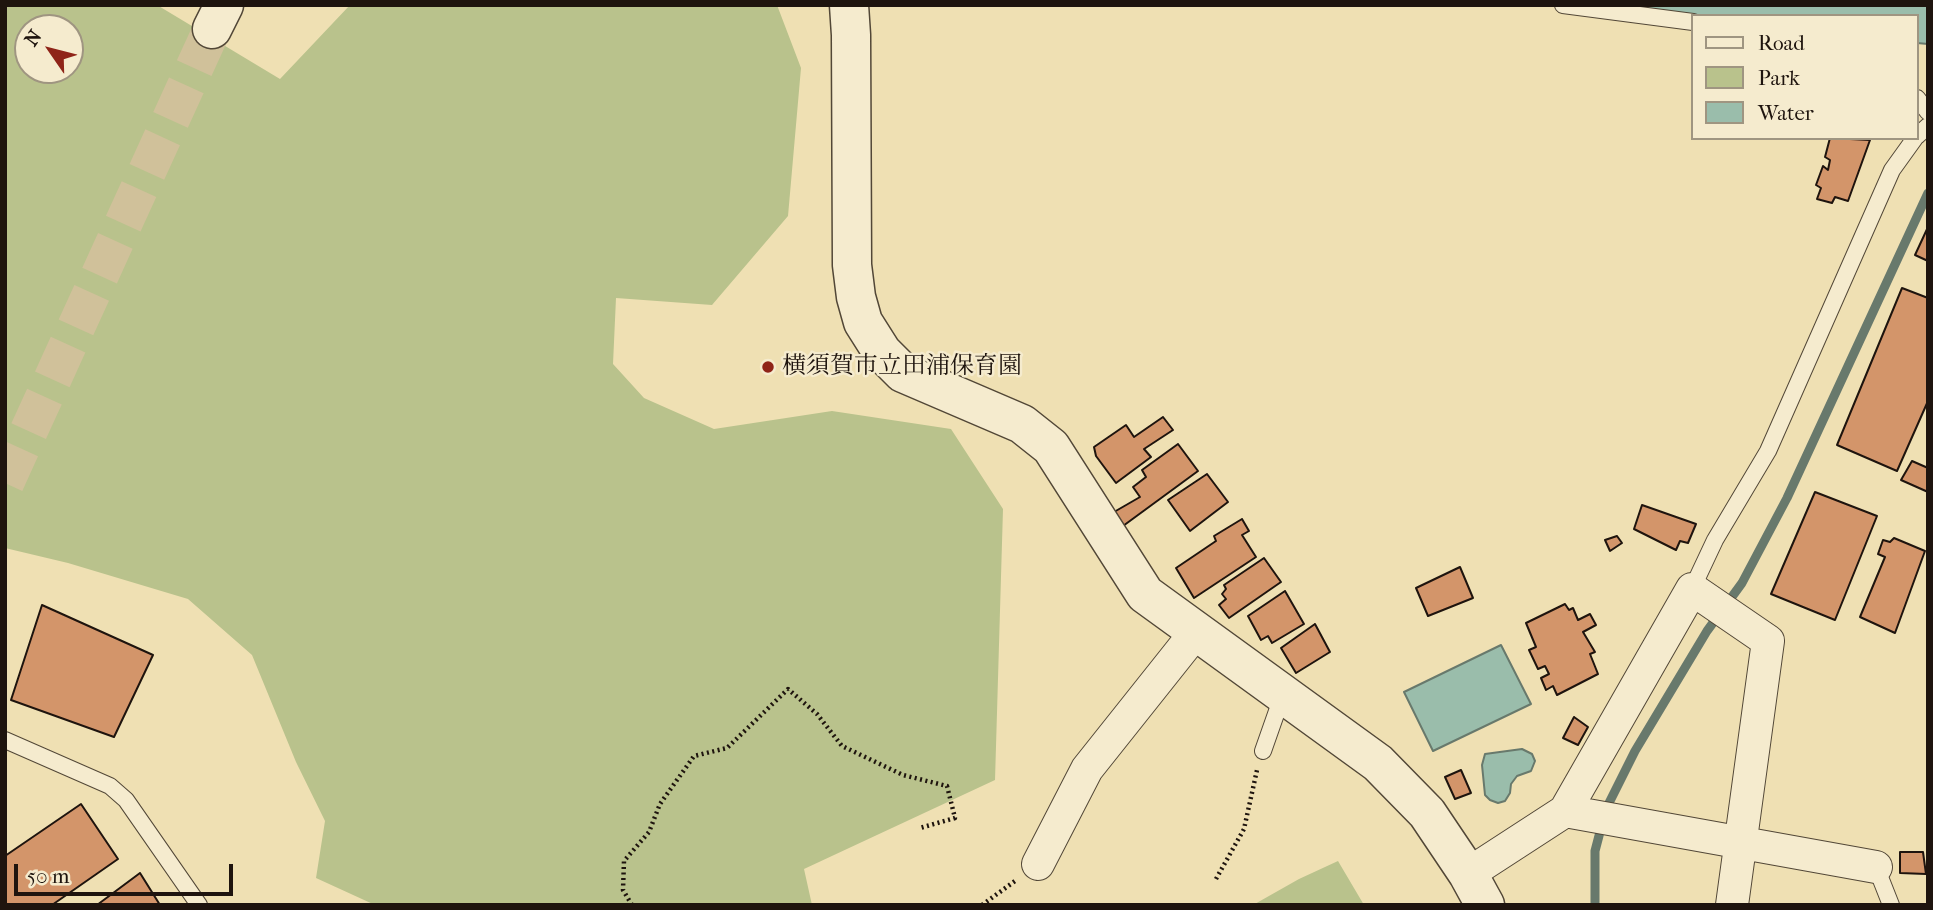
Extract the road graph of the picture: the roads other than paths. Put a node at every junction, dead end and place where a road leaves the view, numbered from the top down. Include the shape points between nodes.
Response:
1 (849, 5) edge
2 (1563, 5) edge
3 (1692, 22) edge
4 (1914, 140) edge
5 (1692, 589) junction
6 (1196, 632) junction
7 (1283, 694) junction
8 (5, 740) edge
9 (1263, 751) road end
10 (1565, 811) junction
11 (1741, 843) junction
12 (1038, 864) road end
13 (1876, 867) joint
14 (1477, 889) edge
15 (199, 905) edge
16 (1732, 905) edge
17 (1891, 905) edge

1 - 6 street via 852,265 863,323 903,373 1022,424 1051,447 1145,594
2 - 3 lane
4 - 5 lane via 1892,170 1768,451
5 - 10 street
5 - 11 street via 1768,641
6 - 7 street
6 - 12 street via 1087,769
7 - 9 lane
7 - 14 street via 1378,762 1427,813
8 - 15 lane via 110,786 126,800
10 - 11 street
10 - 14 street
11 - 13 street
11 - 16 street
13 - 17 lane

